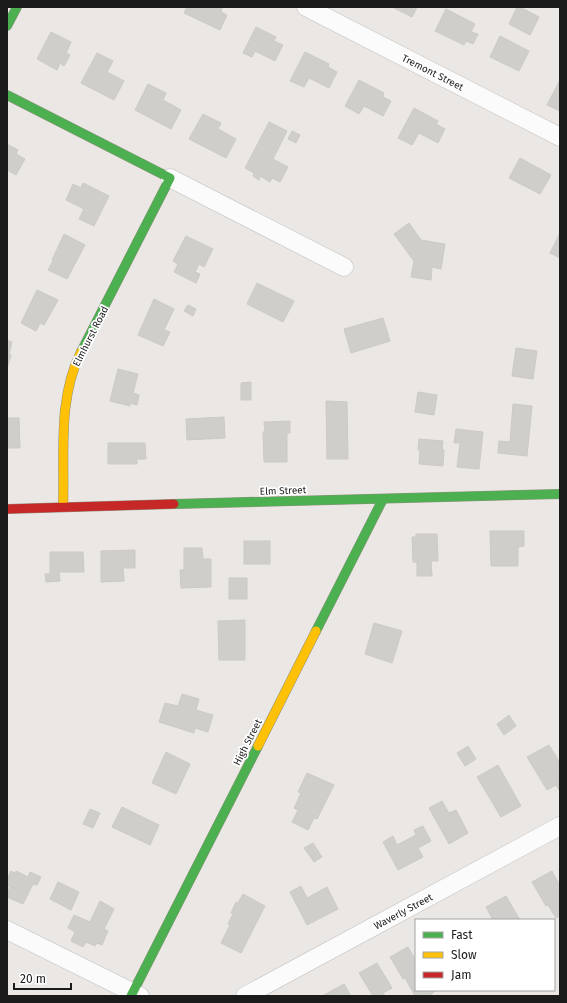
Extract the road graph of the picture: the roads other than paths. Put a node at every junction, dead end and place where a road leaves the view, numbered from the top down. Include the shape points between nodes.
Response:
1 (17, 7) edge
2 (306, 7) edge
3 (7, 26) edge
4 (7, 94) edge
5 (560, 137) edge
6 (170, 178) junction
7 (344, 267) dead end
8 (560, 494) edge
9 (383, 499) junction
10 (63, 507) junction
11 (7, 509) edge
12 (560, 826) edge
13 (7, 930) edge
14 (135, 995) edge
15 (245, 996) edge

1 - 3 street
2 - 5 street, Tremont Street
4 - 6 street
6 - 7 street
6 - 10 street, Elmhurst Road via 70,377 64,413
8 - 9 street, Elm Street
9 - 10 street, Elm Street
9 - 14 street, High Street
10 - 11 street, Elm Street
12 - 15 street, Waverly Street
13 - 14 street

